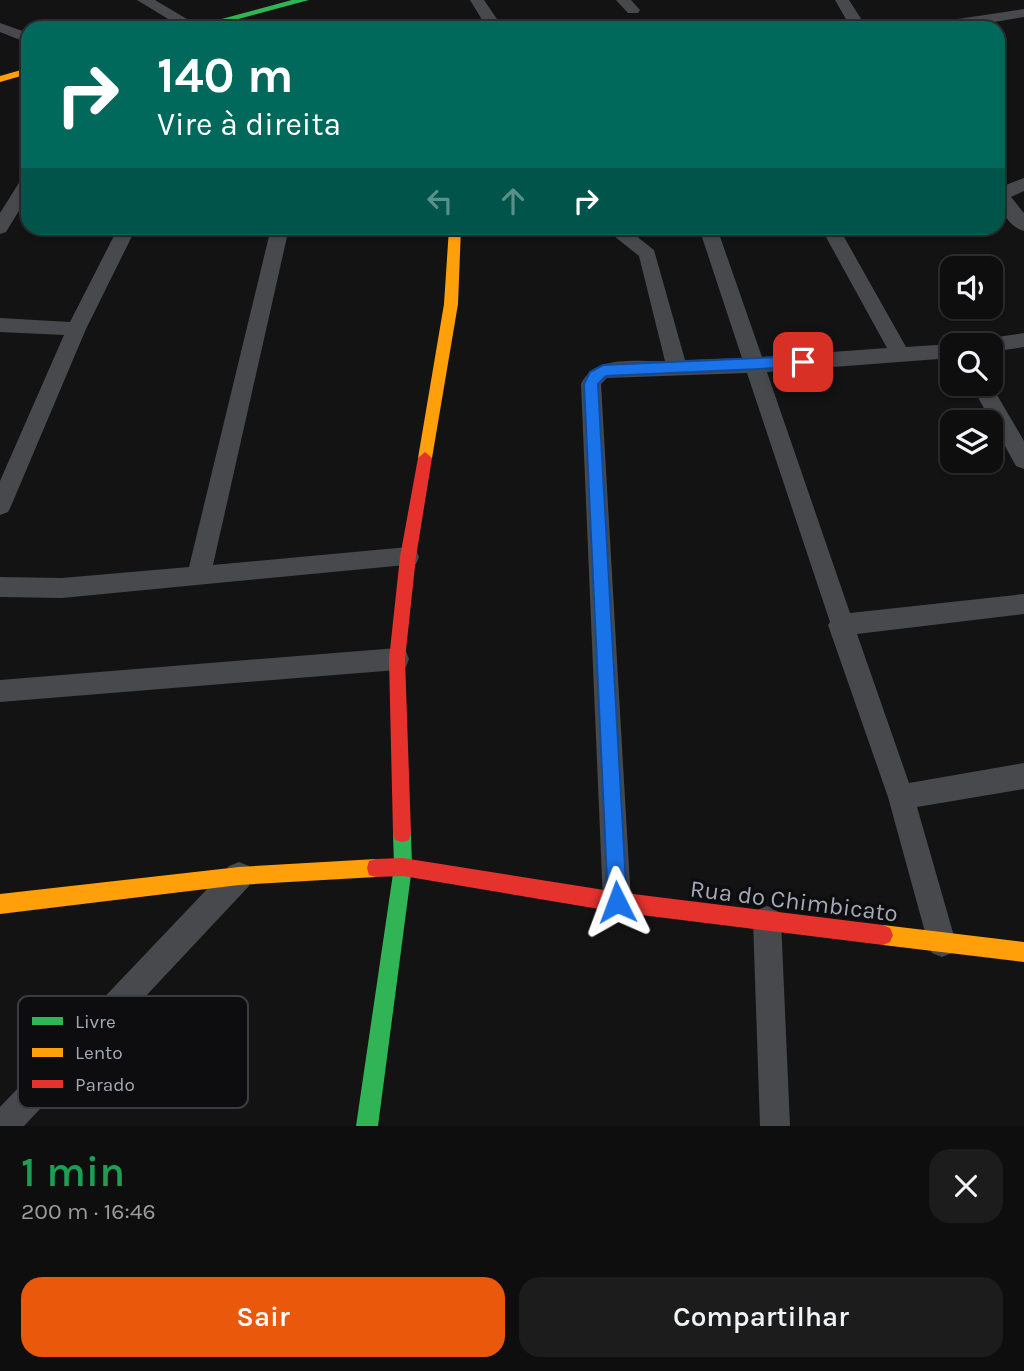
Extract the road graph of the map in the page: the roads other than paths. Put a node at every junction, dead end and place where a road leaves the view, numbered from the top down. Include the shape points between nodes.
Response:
1 (144, 0) edge
2 (304, 0) edge
3 (477, 0) edge
4 (842, 0) edge
5 (1024, 13) edge
6 (182, 21) edge
7 (222, 21) edge
8 (490, 21) edge
9 (855, 21) edge
10 (974, 21) edge
11 (0, 27) edge
12 (21, 35) edge
13 (21, 74) edge
14 (0, 79) edge
15 (1024, 184) edge
16 (1005, 192) edge
17 (21, 194) edge
18 (1005, 203) edge
19 (1024, 225) edge
20 (0, 228) edge
21 (123, 235) edge
22 (278, 235) edge
23 (455, 235) edge
24 (624, 235) edge
25 (710, 235) edge
26 (834, 235) edge
27 (0, 325) edge
28 (76, 329) junction
29 (1024, 340) edge
30 (1003, 343) edge
31 (940, 352) edge
32 (901, 355) junction
33 (754, 365) junction
34 (677, 368) junction
35 (987, 396) edge
36 (1024, 460) edge
37 (0, 506) edge
38 (408, 557) junction
39 (199, 574) junction
40 (0, 587) edge
41 (1024, 604) edge
42 (841, 625) junction
43 (397, 659) junction
44 (0, 691) edge
45 (1024, 776) edge
46 (901, 797) junction
47 (403, 867) junction
48 (239, 876) junction
49 (617, 902) junction
50 (0, 904) edge
51 (767, 920) junction
52 (942, 943) junction
53 (1024, 952) edge
54 (126, 996) edge
55 (21, 1108) edge
56 (4, 1126) edge
57 (367, 1126) edge
58 (775, 1126) edge

1 - 6 street
2 - 7 street
3 - 8 street
4 - 9 street
5 - 10 street
11 - 12 street
13 - 14 street
15 - 16 street
17 - 20 street
18 - 19 street
21 - 28 street
22 - 39 street
23 - 38 street via 451,304
24 - 34 street via 648,254
25 - 33 street
26 - 32 street
27 - 28 street
28 - 37 street
29 - 30 street
31 - 32 street
32 - 33 street
33 - 34 street
33 - 42 street
34 - 49 street via 603,370 591,384
35 - 36 street
38 - 39 street
38 - 43 street
39 - 40 street via 62,588
41 - 42 street
42 - 46 street
43 - 44 street
43 - 47 street
45 - 46 street
46 - 52 street
47 - 48 street, Rua do Chimbicato
47 - 49 street, Rua do Chimbicato
47 - 57 street
48 - 50 street, Rua do Chimbicato
48 - 54 street
49 - 51 street, Rua do Chimbicato
51 - 52 street, Rua do Chimbicato
51 - 58 street
52 - 53 street, Rua do Chimbicato
55 - 56 street

